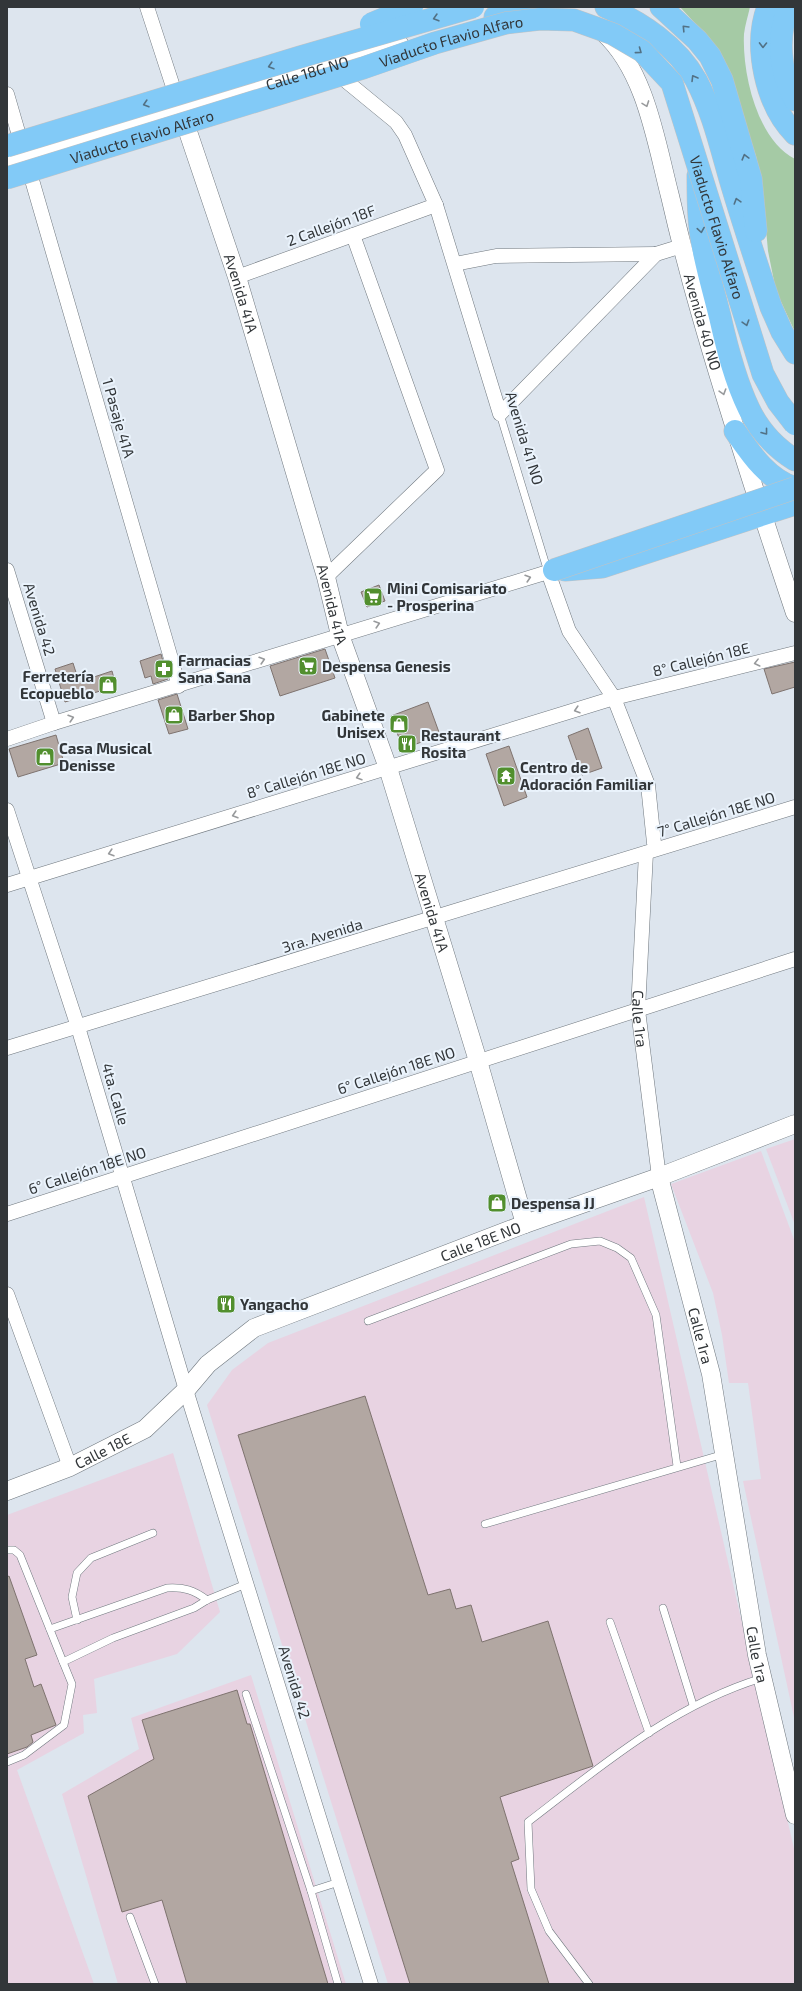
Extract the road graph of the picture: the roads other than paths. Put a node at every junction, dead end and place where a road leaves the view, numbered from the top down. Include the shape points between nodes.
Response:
1 (147, 7) edge
2 (383, 7) edge
3 (412, 7) edge
4 (473, 7) edge
5 (528, 7) edge
6 (606, 7) edge
7 (661, 7) edge
8 (768, 7) edge
9 (789, 7) edge
10 (495, 17) junction
11 (606, 34) joint
12 (396, 46) junction
13 (300, 57) junction
14 (326, 66) junction
15 (7, 94) edge
16 (795, 100) edge
17 (181, 110) junction
18 (795, 134) edge
19 (7, 146) edge
20 (27, 160) junction
21 (698, 163) junction
22 (7, 166) edge
23 (7, 178) edge
24 (436, 205) junction
25 (353, 235) junction
26 (682, 246) junction
27 (656, 254) junction
28 (455, 264) junction
29 (237, 277) junction
30 (761, 278) junction
31 (795, 353) edge
32 (500, 414) junction
33 (795, 424) edge
34 (735, 431) junction
35 (795, 460) edge
36 (795, 488) edge
37 (795, 504) edge
38 (762, 514) junction
39 (7, 570) edge
40 (551, 571) junction
41 (326, 577) junction
42 (795, 613) edge
43 (340, 635) junction
44 (795, 653) edge
45 (179, 686) junction
46 (614, 698) junction
47 (54, 723) junction
48 (7, 739) edge
49 (388, 768) junction
50 (795, 807) edge
51 (7, 810) edge
52 (650, 848) junction
53 (28, 879) junction
54 (7, 885) edge
55 (434, 918) junction
56 (795, 959) edge
57 (638, 1010) junction
58 (78, 1027) junction
59 (7, 1048) edge
60 (478, 1061) junction
61 (795, 1124) edge
62 (122, 1176) junction
63 (659, 1177) junction
64 (7, 1214) edge
65 (525, 1224) junction
66 (7, 1294) edge
67 (368, 1321) dead end
68 (186, 1390) junction
69 (724, 1454) junction
70 (677, 1466) junction
71 (70, 1467) junction
72 (7, 1491) edge
73 (485, 1524) dead end
74 (153, 1533) dead end
75 (7, 1550) edge
76 (246, 1584) junction
77 (207, 1600) junction
78 (663, 1608) dead end
79 (77, 1620) junction
80 (610, 1622) dead end
81 (50, 1630) junction
82 (63, 1662) junction
83 (762, 1678) junction
84 (246, 1694) dead end
85 (693, 1705) junction
86 (649, 1733) junction
87 (7, 1762) edge
88 (795, 1815) edge
89 (339, 1882) junction
90 (311, 1891) junction
91 (130, 1917) dead end
92 (155, 1984) edge
93 (338, 1984) edge
94 (371, 1984) edge
95 (589, 1984) edge

1 - 17 street, Avenida 41A
2 - 12 street
3 - 13 main road, bridge
4 -> 13 main road, Viaducto Flavio Alfaro, bridge
5 - 10 main road
30 -> 6 main road via 710,112 695,79 685,64 656,36 624,15
30 -> 7 main road via 751,179 722,80 710,56 697,40
8 -> 18 main road via 763,30 762,60 767,85 785,124
9 - 16 main road via 781,36 781,56 785,76
10 - 11 street, Calle 18G NO via 546,10 564,11 581,15
10 - 12 street, Calle 18G NO
11 -> 26 street, Avenida 40 NO via 632,73 648,111
12 - 14 street, Calle 18G NO
13 -> 19 main road, Viaducto Flavio Alfaro, bridge
14 - 17 street, Calle 18G NO
14 - 24 street, Avenida 41 NO via 396,122 405,135
15 - 20 street, 1 Pasaje 41A
17 - 20 street, Calle 18G NO
17 - 29 street, Avenida 41A
20 - 22 street, Calle 18G NO
20 - 45 street, 1 Pasaje 41A
23 -> 21 main road, Viaducto Flavio Alfaro, bridge via 436,43 506,23 540,18 574,20 613,34 642,51 672,83
21 -> 33 main road, Viaducto Flavio Alfaro, bridge via 763,374 778,402
21 -> 35 main road, bridge via 699,216 703,245 739,385 750,410 776,447
24 - 25 street, 2 Callejón 18F
24 - 28 street, Avenida 41 NO
25 - 29 street, 2 Callejón 18F
25 - 41 street via 437,470
26 - 27 street
26 -> 34 street, Avenida 40 NO
27 - 28 street via 496,256
27 - 32 street
28 - 32 street, Avenida 41 NO
29 - 41 street, Avenida 41A
30 - 31 main road via 782,332
32 - 40 lane, Avenida 41 NO
34 - 36 main road via 756,461 783,484
34 - 38 street, Avenida 40 NO
36 - 40 main road, bridge
37 - 38 main road
38 - 40 main road via 602,567
38 - 42 street, Avenida 40 NO
39 - 47 street, Avenida 42
43 -> 40 street
40 - 46 street, Avenida 41 NO via 569,631
41 - 43 street, Avenida 41A
45 -> 43 street
43 - 49 street, Avenida 41A
44 -> 46 street, 8° Callejón 18E
47 -> 45 street
46 -> 49 street, 8° Callejón 18E NO
46 - 52 street, Avenida 41 NO via 648,785
47 - 48 street
49 -> 53 street, 8° Callejón 18E NO
49 - 55 street, Avenida 41A
50 - 52 street, 7° Callejón 18E NO
51 - 53 street, 4ta. Calle
52 - 55 street, 3ra. Avenida
52 - 57 street, Calle 1ra
53 - 54 street, 8° Callejón 18E NO
53 - 58 street, 4ta. Calle
55 - 58 street, 3ra. Avenida
55 - 60 street, Avenida 41A
56 - 57 street, 6° Callejón 18E NO
57 - 60 street, 6° Callejón 18E NO
57 - 63 street, Calle 1ra
58 - 59 street, 3ra. Avenida
58 - 62 street, 4ta. Calle
60 - 62 street, 6° Callejón 18E NO
60 - 65 street, Avenida 41A
61 - 63 street, Calle 18E NO
62 - 64 street, 6° Callejón 18E NO
62 - 68 street, 4ta. Calle
63 - 65 street, Calle 18E NO
63 - 69 street, Calle 1ra via 711,1374
65 - 68 street, Calle 18E NO via 254,1328 208,1364
66 - 71 street
67 - 70 lane via 571,1244 600,1241 617,1248 632,1258 656,1315
68 - 71 street, Calle 18E via 145,1429
68 - 76 street, Avenida 42
69 - 70 lane
69 - 83 street, Calle 1ra
70 - 73 lane
71 - 72 street, Calle 18E
74 - 79 lane via 91,1558 77,1572 72,1597
75 - 81 lane via 14,1550 20,1555
76 - 77 lane
76 - 89 street, Avenida 42
77 - 79 lane via 196,1592 182,1587 167,1588
77 - 82 lane via 194,1608 113,1638
78 - 85 lane
79 - 81 lane
80 - 86 lane
81 - 82 lane
82 - 87 lane via 72,1684 64,1725 24,1755
83 - 85 lane via 736,1686
83 - 88 street, Calle 1ra
84 - 90 lane
85 - 86 lane
86 - 95 lane via 620,1751 528,1822 531,1889 549,1931
89 - 90 lane
89 - 94 street, Avenida 42
90 - 93 lane
91 - 92 lane

